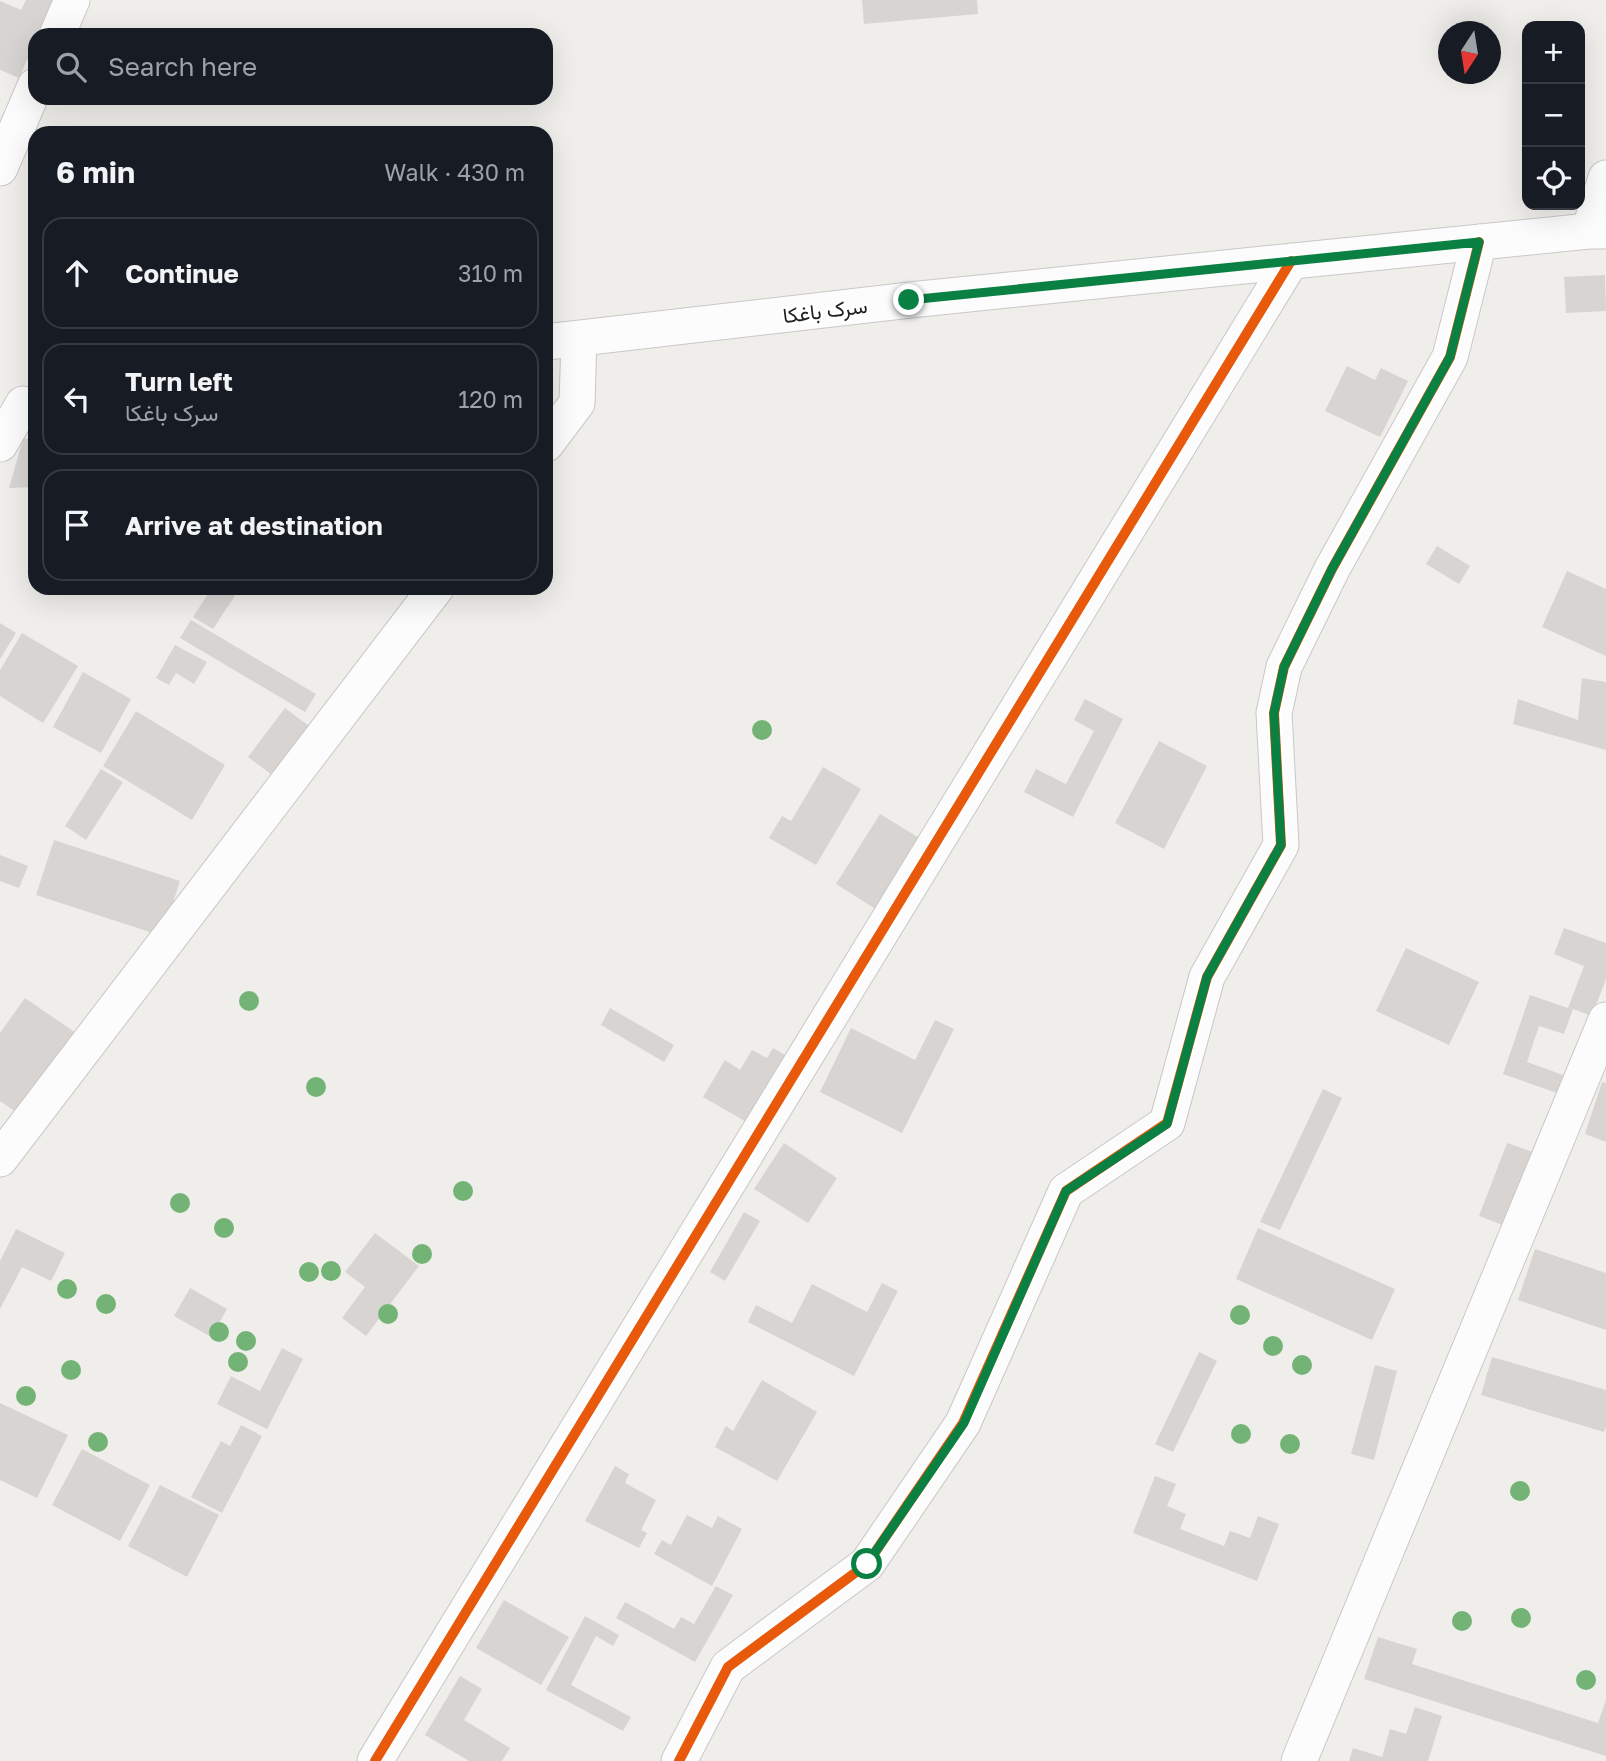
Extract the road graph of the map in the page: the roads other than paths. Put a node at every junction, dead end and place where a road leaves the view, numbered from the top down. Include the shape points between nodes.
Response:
1 (72, 0) edge
2 (60, 28) edge
3 (28, 102) edge
4 (0, 168) edge
5 (1606, 178) edge
6 (1598, 231) edge
7 (1479, 242) junction
8 (1291, 261) junction
9 (562, 340) edge
10 (19, 404) edge
11 (553, 435) edge
12 (0, 444) edge
13 (431, 595) edge
14 (1606, 1020) edge
15 (0, 1158) edge
16 (375, 1761) edge
17 (679, 1761) edge
18 (1299, 1761) edge

1 - 2 street
3 - 4 street
5 - 6 street
6 - 7 street, سرک باغکا
7 - 8 street, سرک باغکا
7 - 17 street via 1450,357 1332,569 1284,667 1274,713 1281,845 1207,977 1167,1124 1066,1191 964,1423 867,1564 728,1667
8 - 9 street, سرک باغکا
8 - 16 street
9 - 11 street via 578,403
10 - 12 street
13 - 15 street
14 - 18 street

